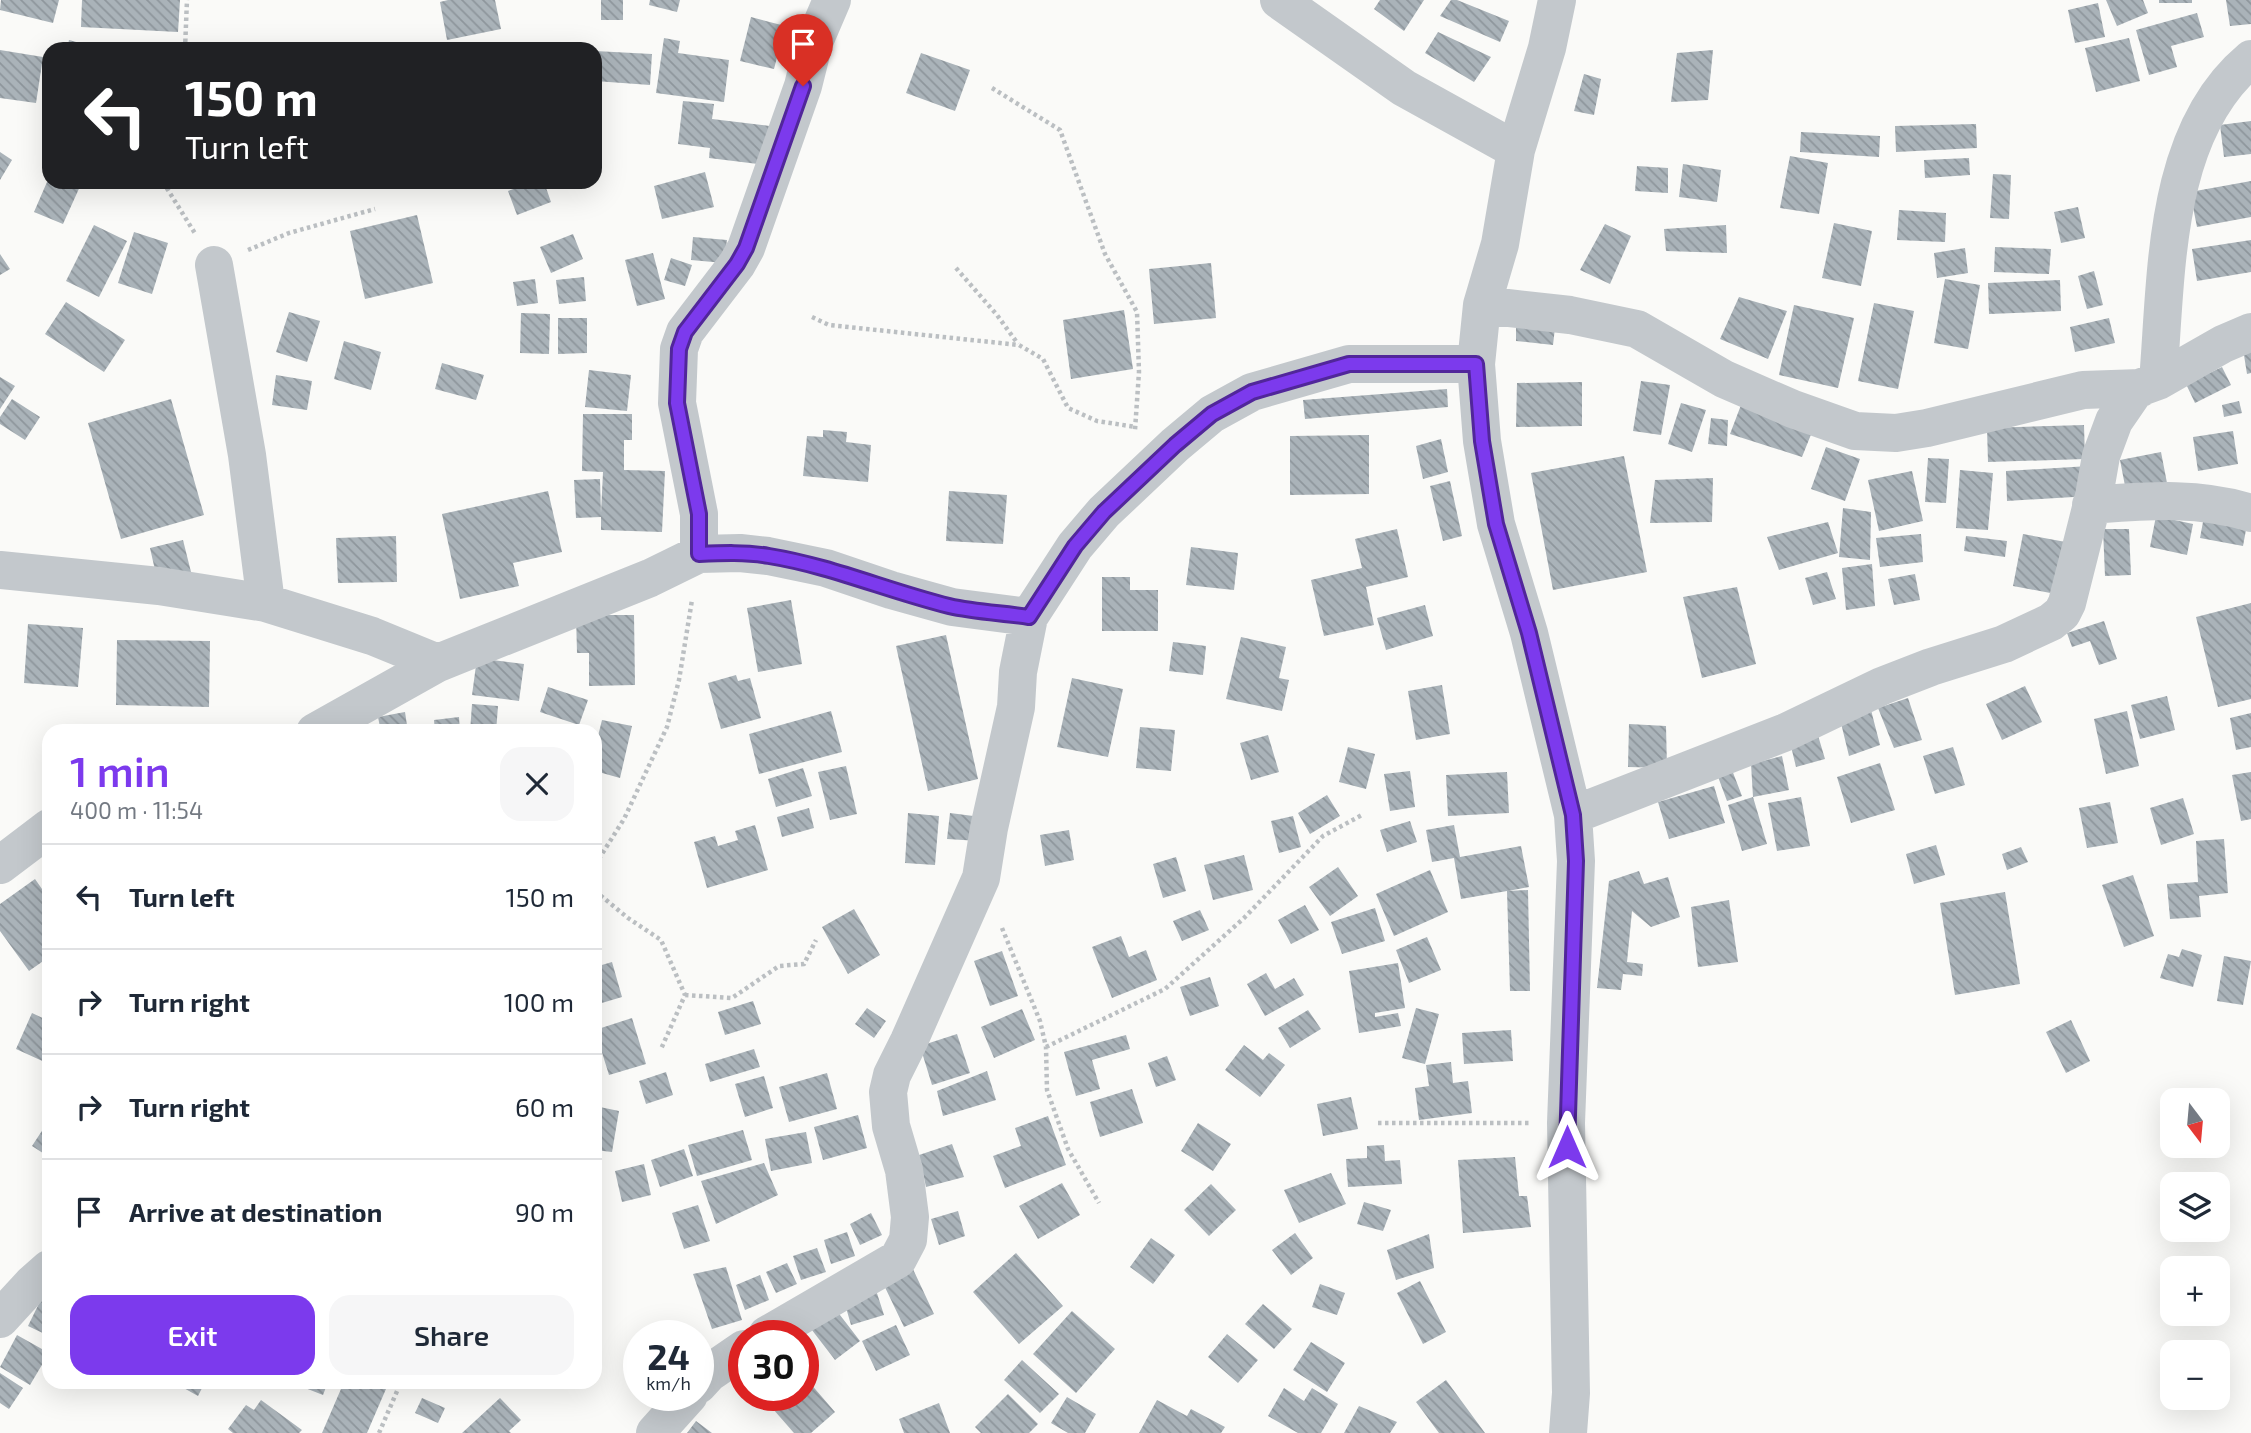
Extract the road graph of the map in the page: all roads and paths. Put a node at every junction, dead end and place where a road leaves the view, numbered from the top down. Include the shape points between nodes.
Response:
1 (187, 0) edge
2 (832, 0) edge
3 (1279, 0) edge
4 (1557, 0) edge
5 (185, 42) edge
6 (2251, 59) edge
7 (992, 88) dead end
8 (1516, 150) junction
9 (167, 189) edge
10 (374, 209) dead end
11 (214, 265) junction
12 (956, 268) dead end
13 (1482, 305) junction
14 (812, 317) dead end
15 (2251, 332) edge
16 (1019, 345) junction
17 (1476, 364) junction
18 (2149, 384) junction
19 (1136, 427) junction
20 (1132, 486) junction
21 (2091, 505) junction
22 (2251, 513) edge
23 (699, 554) junction
24 (0, 570) edge
25 (266, 603) junction
26 (1029, 617) junction
27 (438, 663) junction
28 (329, 724) edge
29 (1362, 815) dead end
30 (1573, 815) junction
31 (42, 833) edge
32 (602, 855) edge
33 (0, 865) edge
34 (981, 878) junction
35 (602, 897) edge
36 (816, 940) dead end
37 (685, 995) junction
38 (1046, 1047) junction
39 (661, 1049) dead end
40 (1378, 1123) dead end
41 (1566, 1123) junction
42 (1099, 1203) dead end
43 (42, 1275) edge
44 (0, 1319) edge
45 (793, 1320) edge
46 (398, 1389) edge
47 (674, 1411) edge
48 (379, 1433) edge
49 (654, 1433) edge
50 (1568, 1433) edge

1 - 5 path
2 - 23 street via 746,248 685,332 679,349 677,403 699,514
3 - 8 street via 1404,88
4 - 8 street
6 - 18 street via 2233,75 2201,121 2174,202
7 - 19 path via 1060,130 1105,254 1137,312
8 - 13 street via 1500,244
9 - 11 path
10 - 11 path via 289,233
11 - 25 street via 247,455
12 - 16 path
13 - 17 street
13 - 18 street via 1570,315 1637,329 1724,379 1855,431 1896,433 2083,390
14 - 16 path via 829,325
15 - 18 street
16 - 19 path via 1043,359 1068,408 1097,421
17 - 20 street via 1349,364 1252,392 1212,414
17 - 30 street via 1482,441 1496,524 1529,633
18 - 21 street via 2136,389 2114,421
19 - 20 path
20 - 26 street via 1075,546
21 - 22 street via 2192,500
21 - 30 street via 2067,603 2051,622 2004,644 1882,686 1786,732
23 - 26 street via 768,556 826,568 953,607
23 - 27 street
23 - 32 path via 667,727
24 - 25 street via 159,586
25 - 27 street via 372,636
26 - 34 street
27 - 28 street
29 - 38 path via 1323,836 1244,918 1165,989
30 - 41 street via 1576,861
31 - 33 street
34 - 38 path via 1040,1021
34 - 45 street via 892,1074 888,1093 891,1126 905,1170 908,1240 898,1259
35 - 37 path via 661,940
36 - 37 path via 804,964 779,966 732,998
37 - 39 path
38 - 42 path via 1046,1090 1069,1149
40 - 41 path
41 - 50 street
43 - 44 street
46 - 48 path
47 - 49 street

